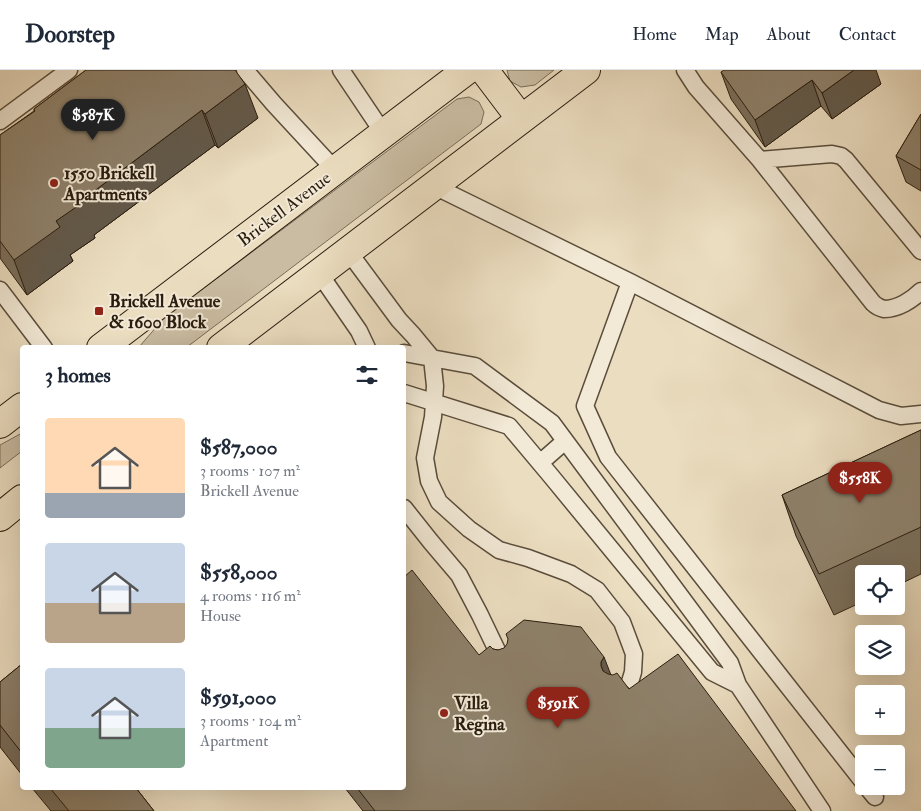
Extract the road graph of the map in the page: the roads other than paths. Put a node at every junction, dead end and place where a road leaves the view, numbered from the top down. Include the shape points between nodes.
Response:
1 (68, 70) edge
2 (246, 70) edge
3 (341, 70) edge
4 (467, 70) edge
5 (484, 70) edge
6 (586, 70) edge
7 (685, 70) edge
8 (521, 119) junction
9 (0, 121) edge
10 (384, 134) junction
11 (760, 160) junction
12 (335, 170) junction
13 (434, 186) junction
14 (348, 251) junction
15 (921, 251) edge
16 (319, 273) junction
17 (630, 282) junction
18 (921, 291) edge
19 (3, 301) edge
20 (41, 345) edge
21 (105, 345) edge
22 (225, 345) edge
23 (368, 345) edge
24 (406, 353) edge
25 (432, 358) junction
26 (406, 394) edge
27 (434, 402) junction
28 (20, 409) edge
29 (921, 414) edge
30 (0, 424) edge
31 (565, 441) junction
32 (540, 463) junction
33 (20, 501) edge
34 (406, 511) edge
35 (0, 517) edge
36 (509, 671) edge
37 (738, 685) junction
38 (622, 696) edge
39 (855, 772) edge
40 (822, 811) edge

1 - 9 lane
2 - 12 lane
3 - 10 lane
4 - 10 main road, Brickell Avenue
5 - 8 main road
6 - 8 main road
7 - 11 lane via 696,88
8 - 13 main road
10 - 12 main road, Brickell Avenue
11 - 15 lane via 841,156
11 - 18 lane via 879,308 900,306
12 - 21 main road, Brickell Avenue
13 - 14 main road
13 - 17 lane
14 - 16 main road
14 - 25 lane
16 - 22 main road
16 - 23 lane
17 - 29 lane via 879,410 900,416
17 - 39 lane via 585,406 608,457
19 - 20 lane
24 - 25 lane
25 - 27 lane
25 - 31 lane via 475,366 552,423
26 - 27 lane
27 - 32 lane via 509,426
27 - 38 lane via 425,458 429,480 440,502 469,529 499,550 570,574 597,590 622,622 634,654 633,672
28 - 30 main road
31 - 32 lane
31 - 37 lane via 730,663
32 - 37 lane via 712,672
33 - 35 main road
34 - 36 lane via 459,575
37 - 40 lane

